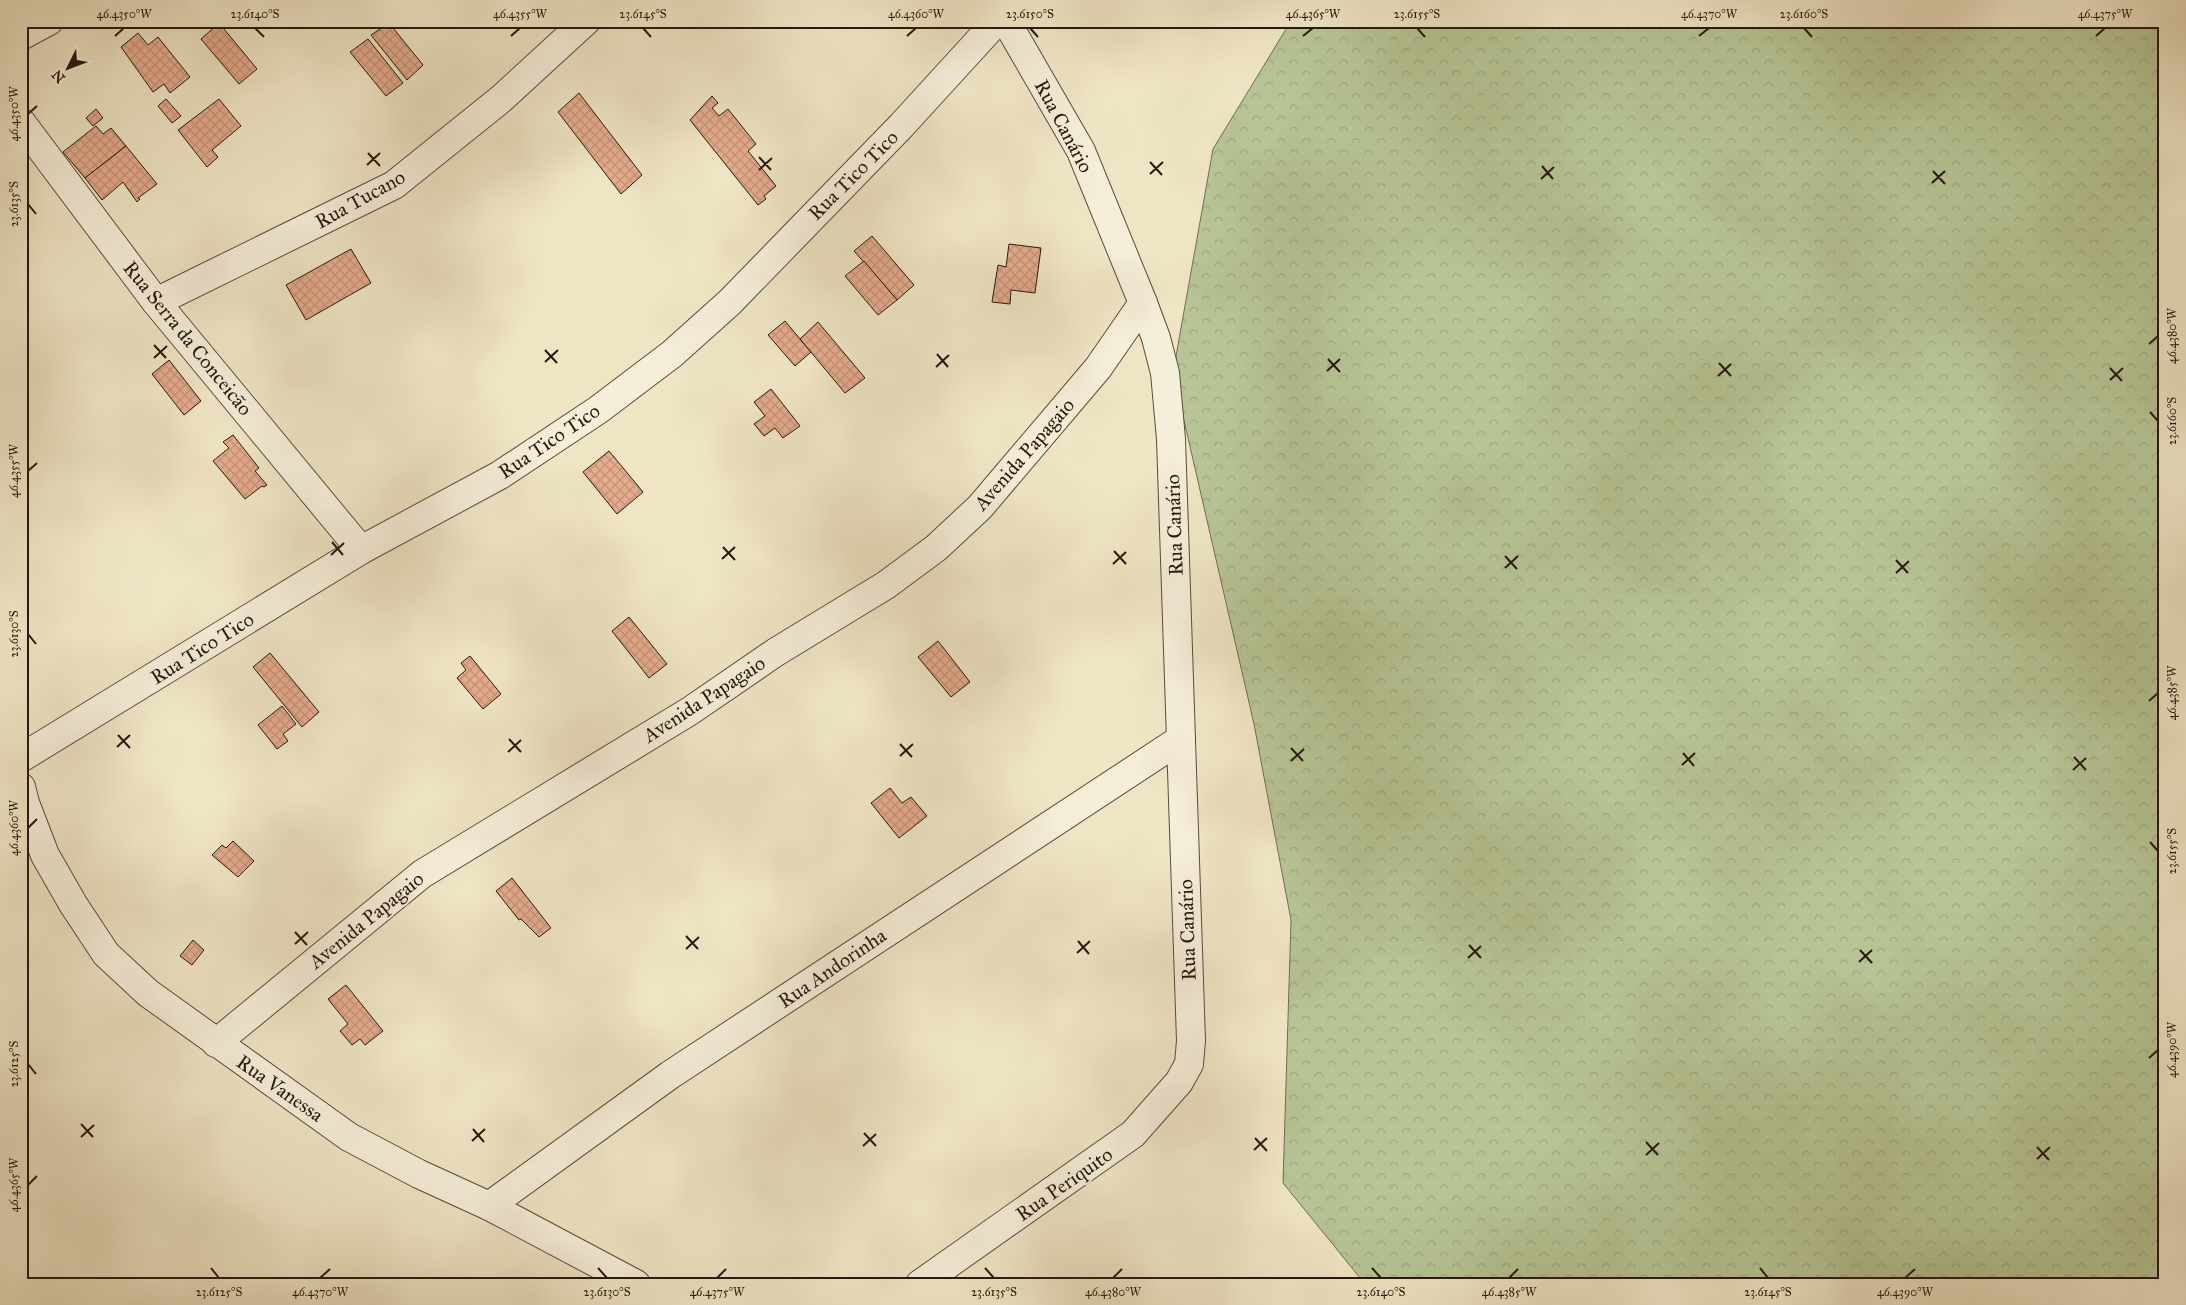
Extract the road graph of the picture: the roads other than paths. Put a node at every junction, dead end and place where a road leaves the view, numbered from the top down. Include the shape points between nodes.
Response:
1 (49, 21) edge
2 (586, 21) edge
3 (1010, 25) edge
4 (21, 36) edge
5 (21, 122) edge
6 (156, 302) junction
7 (1143, 302) junction
8 (361, 550) junction
9 (1181, 739) junction
10 (21, 758) edge
11 (21, 788) edge
12 (216, 1042) junction
13 (1189, 1064) joint
14 (489, 1206) junction
15 (636, 1284) edge
16 (920, 1284) edge

1 - 4 street
2 - 6 street, Rua Tucano via 501,99 394,185
3 - 7 street, Rua Canário via 1081,151
3 - 8 street, Rua Tico Tico via 902,125 730,302 672,354 598,410 500,475
5 - 6 street, Rua Serra da Conceicão
6 - 8 street, Rua Serra da Conceicão
7 - 9 street, Rua Canário via 1165,373 1170,430
7 - 12 street, Avenida Papagaio via 1098,368 980,507 936,548 886,585 776,652 690,711 422,874
8 - 10 street, Rua Tico Tico
9 - 13 street, Rua Canário via 1191,1041
9 - 14 street, Rua Andorinha via 678,1070
11 - 12 street, Rua Vanessa via 45,855 106,954 148,993
12 - 14 street, Rua Vanessa via 349,1136 419,1174
13 - 16 street, Rua Periquito via 1179,1082 1133,1134
14 - 15 street, Rua Vanessa

